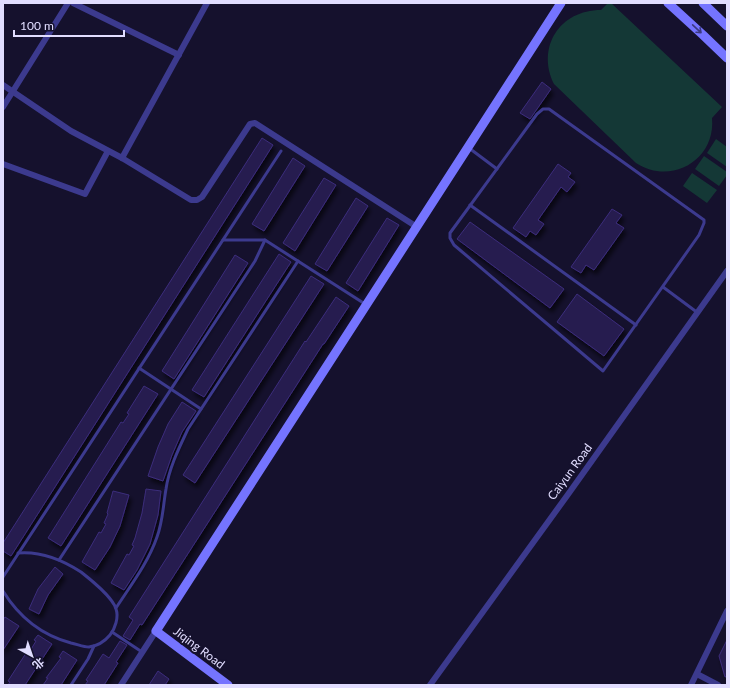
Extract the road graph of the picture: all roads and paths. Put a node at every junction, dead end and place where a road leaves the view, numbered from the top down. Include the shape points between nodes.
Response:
1 (68, 3) edge
2 (73, 3) edge
3 (206, 3) edge
4 (561, 3) edge
5 (668, 3) edge
6 (703, 3) edge
7 (727, 26) edge
8 (178, 55) junction
9 (727, 58) edge
10 (3, 85) edge
11 (13, 92) junction
12 (3, 107) edge
13 (468, 147) junction
14 (108, 150) junction
15 (281, 151) dead end
16 (122, 158) junction
17 (3, 164) edge
18 (497, 169) junction
19 (470, 205) junction
20 (417, 227) junction
21 (223, 240) junction
22 (265, 240) junction
23 (298, 262) junction
24 (727, 272) edge
25 (663, 287) junction
26 (366, 305) junction
27 (698, 313) junction
28 (636, 325) junction
29 (139, 368) junction
30 (171, 389) junction
31 (202, 409) junction
32 (18, 553) junction
33 (59, 560) junction
34 (3, 577) edge
35 (3, 591) edge
36 (116, 608) junction
37 (727, 611) edge
38 (156, 631) junction
39 (112, 632) junction
40 (94, 646) junction
41 (142, 652) junction
42 (697, 674) junction
43 (71, 685) edge
44 (121, 685) edge
45 (228, 685) edge
46 (430, 685) edge
47 (691, 685) edge
48 (718, 685) edge

1 - 11 street
2 - 8 street
3 - 8 street
4 - 13 street
5 -> 9 street
6 - 7 street
8 - 16 street
10 - 11 street
11 - 12 street
11 - 14 street via 71,131
13 - 18 lane
13 - 20 street
14 - 16 street
14 - 17 street via 85,194
15 - 21 lane
16 - 20 street via 188,198 197,200 203,195 250,124 255,123
18 - 19 lane
18 - 25 lane via 538,112 549,109 704,220 699,235
19 - 28 lane
19 - 28 lane via 450,233 454,244 603,371
20 - 26 street
21 - 22 lane
21 - 29 lane
22 - 23 lane
22 - 30 lane via 255,261
23 - 26 lane
23 - 31 lane
24 - 27 street, Caiyun Road
25 - 27 lane
25 - 28 lane
26 - 38 street
27 - 46 street, Caiyun Road
29 - 30 lane
29 - 32 lane
30 - 31 lane
30 - 33 lane
31 - 36 lane via 183,440 173,463 153,547
32 - 33 lane via 39,554
32 - 34 lane
33 - 36 lane via 92,581
35 - 40 lane via 21,615 39,629 67,642
36 - 39 lane via 116,623
37 - 42 street
38 - 41 street
38 - 45 street, Jiqing Road
39 - 40 lane
39 - 41 lane
40 - 43 lane
41 - 44 street
42 - 47 street
42 - 48 street

